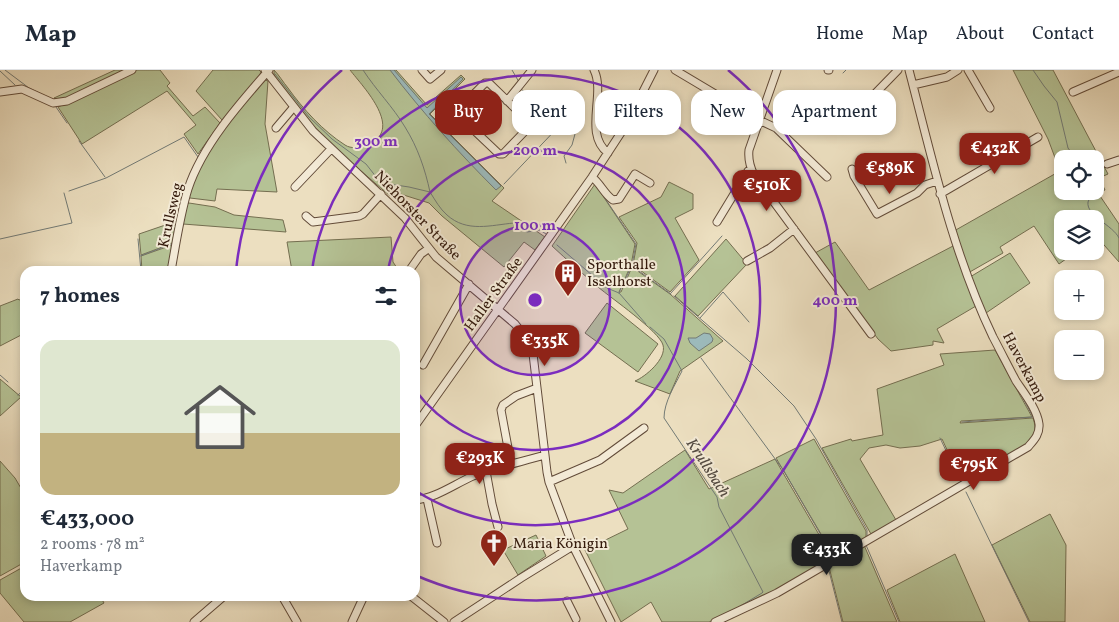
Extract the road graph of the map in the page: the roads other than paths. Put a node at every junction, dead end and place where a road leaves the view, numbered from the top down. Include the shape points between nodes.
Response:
1 (132, 70) edge
2 (422, 70) edge
3 (441, 70) edge
4 (532, 70) edge
5 (594, 70) edge
6 (654, 70) edge
7 (675, 70) edge
8 (778, 70) edge
9 (898, 70) edge
10 (909, 70) edge
11 (958, 70) edge
12 (968, 70) edge
13 (267, 71) edge
14 (1119, 72) edge
15 (913, 85) junction
16 (709, 90) edge
17 (879, 90) edge
18 (0, 92) edge
19 (1073, 92) dead end
20 (507, 101) junction
21 (293, 108) junction
22 (990, 108) dead end
23 (763, 109) edge
24 (763, 122) edge
25 (276, 128) dead end
26 (754, 135) edge
27 (1038, 137) dead end
28 (330, 149) junction
29 (608, 153) junction
30 (1119, 160) edge
31 (1107, 164) dead end
32 (751, 169) junction
33 (852, 169) dead end
34 (592, 177) junction
35 (827, 177) dead end
36 (937, 181) junction
37 (650, 183) dead end
38 (295, 187) dead end
39 (381, 194) junction
40 (940, 194) junction
41 (306, 216) dead end
42 (717, 222) dead end
43 (794, 229) junction
44 (428, 249) junction
45 (747, 261) dead end
46 (172, 266) edge
47 (413, 266) edge
48 (469, 284) junction
49 (499, 309) junction
50 (871, 334) dead end
51 (423, 365) dead end
52 (537, 388) junction
53 (420, 419) edge
54 (644, 428) dead end
55 (545, 455) junction
56 (511, 464) junction
57 (486, 472) junction
58 (549, 482) junction
59 (427, 498) junction
60 (420, 499) edge
61 (498, 527) dead end
62 (438, 543) dead end
63 (573, 546) junction
64 (218, 601) edge
65 (285, 601) edge
66 (362, 601) edge
67 (417, 601) edge
68 (567, 601) dead end
69 (575, 621) edge
70 (194, 622) edge
71 (298, 622) edge
72 (352, 622) edge
73 (444, 622) edge
74 (454, 622) edge
75 (610, 622) edge
76 (716, 622) edge

1 - 18 street via 59,103 22,89
2 - 3 street via 430,79
4 - 20 street
5 - 29 street via 598,95 596,131
6 - 29 street, Haller Straße
7 - 16 street
8 - 23 street
9 - 17 street
10 - 15 street, Haverkamp
11 - 15 street via 947,77
12 - 22 street
13 - 21 street, Niehorster Straße
13 - 46 street, Krullsweg via 202,156 188,188
14 - 19 street
15 - 36 street, Haverkamp
20 - 20 street via 489,83 458,110 458,115 500,154 529,127 529,122
21 - 25 street
21 - 28 street, Niehorster Straße
24 - 35 street via 781,132
26 - 32 street via 748,158
27 - 40 street
28 - 38 street
28 - 39 street, Niehorster Straße
29 - 34 street, Haller Straße
30 - 31 street
32 - 42 street
32 - 43 street
33 - 36 street via 877,214
34 - 37 street via 613,200 619,199 635,174
34 - 49 street, Haller Straße
36 - 40 street, Haverkamp
39 - 41 street via 359,216 313,222
39 - 44 street, Niehorster Straße via 405,218
40 - 76 street, Haverkamp via 979,306 1006,364 1036,415 1039,424 1036,438 1028,447 801,579
43 - 45 street
43 - 50 street
44 - 47 street
44 - 48 street, Niehorster Straße
48 - 49 street, Niehorster Straße
48 - 51 street
49 - 52 street, Niehorster Straße via 530,345
49 - 53 street, Haller Straße
52 - 55 street, Niehorster Straße
52 - 56 street via 516,396 501,410
54 - 58 street via 600,460
55 - 56 street
55 - 58 street, Niehorster Straße
56 - 57 street
57 - 59 street
57 - 61 street
58 - 63 street, Niehorster Straße
59 - 60 street
59 - 62 street
63 - 74 street
63 - 75 street, Niehorster Straße
64 - 70 street
65 - 71 street
66 - 72 street
67 - 73 street
68 - 69 street

